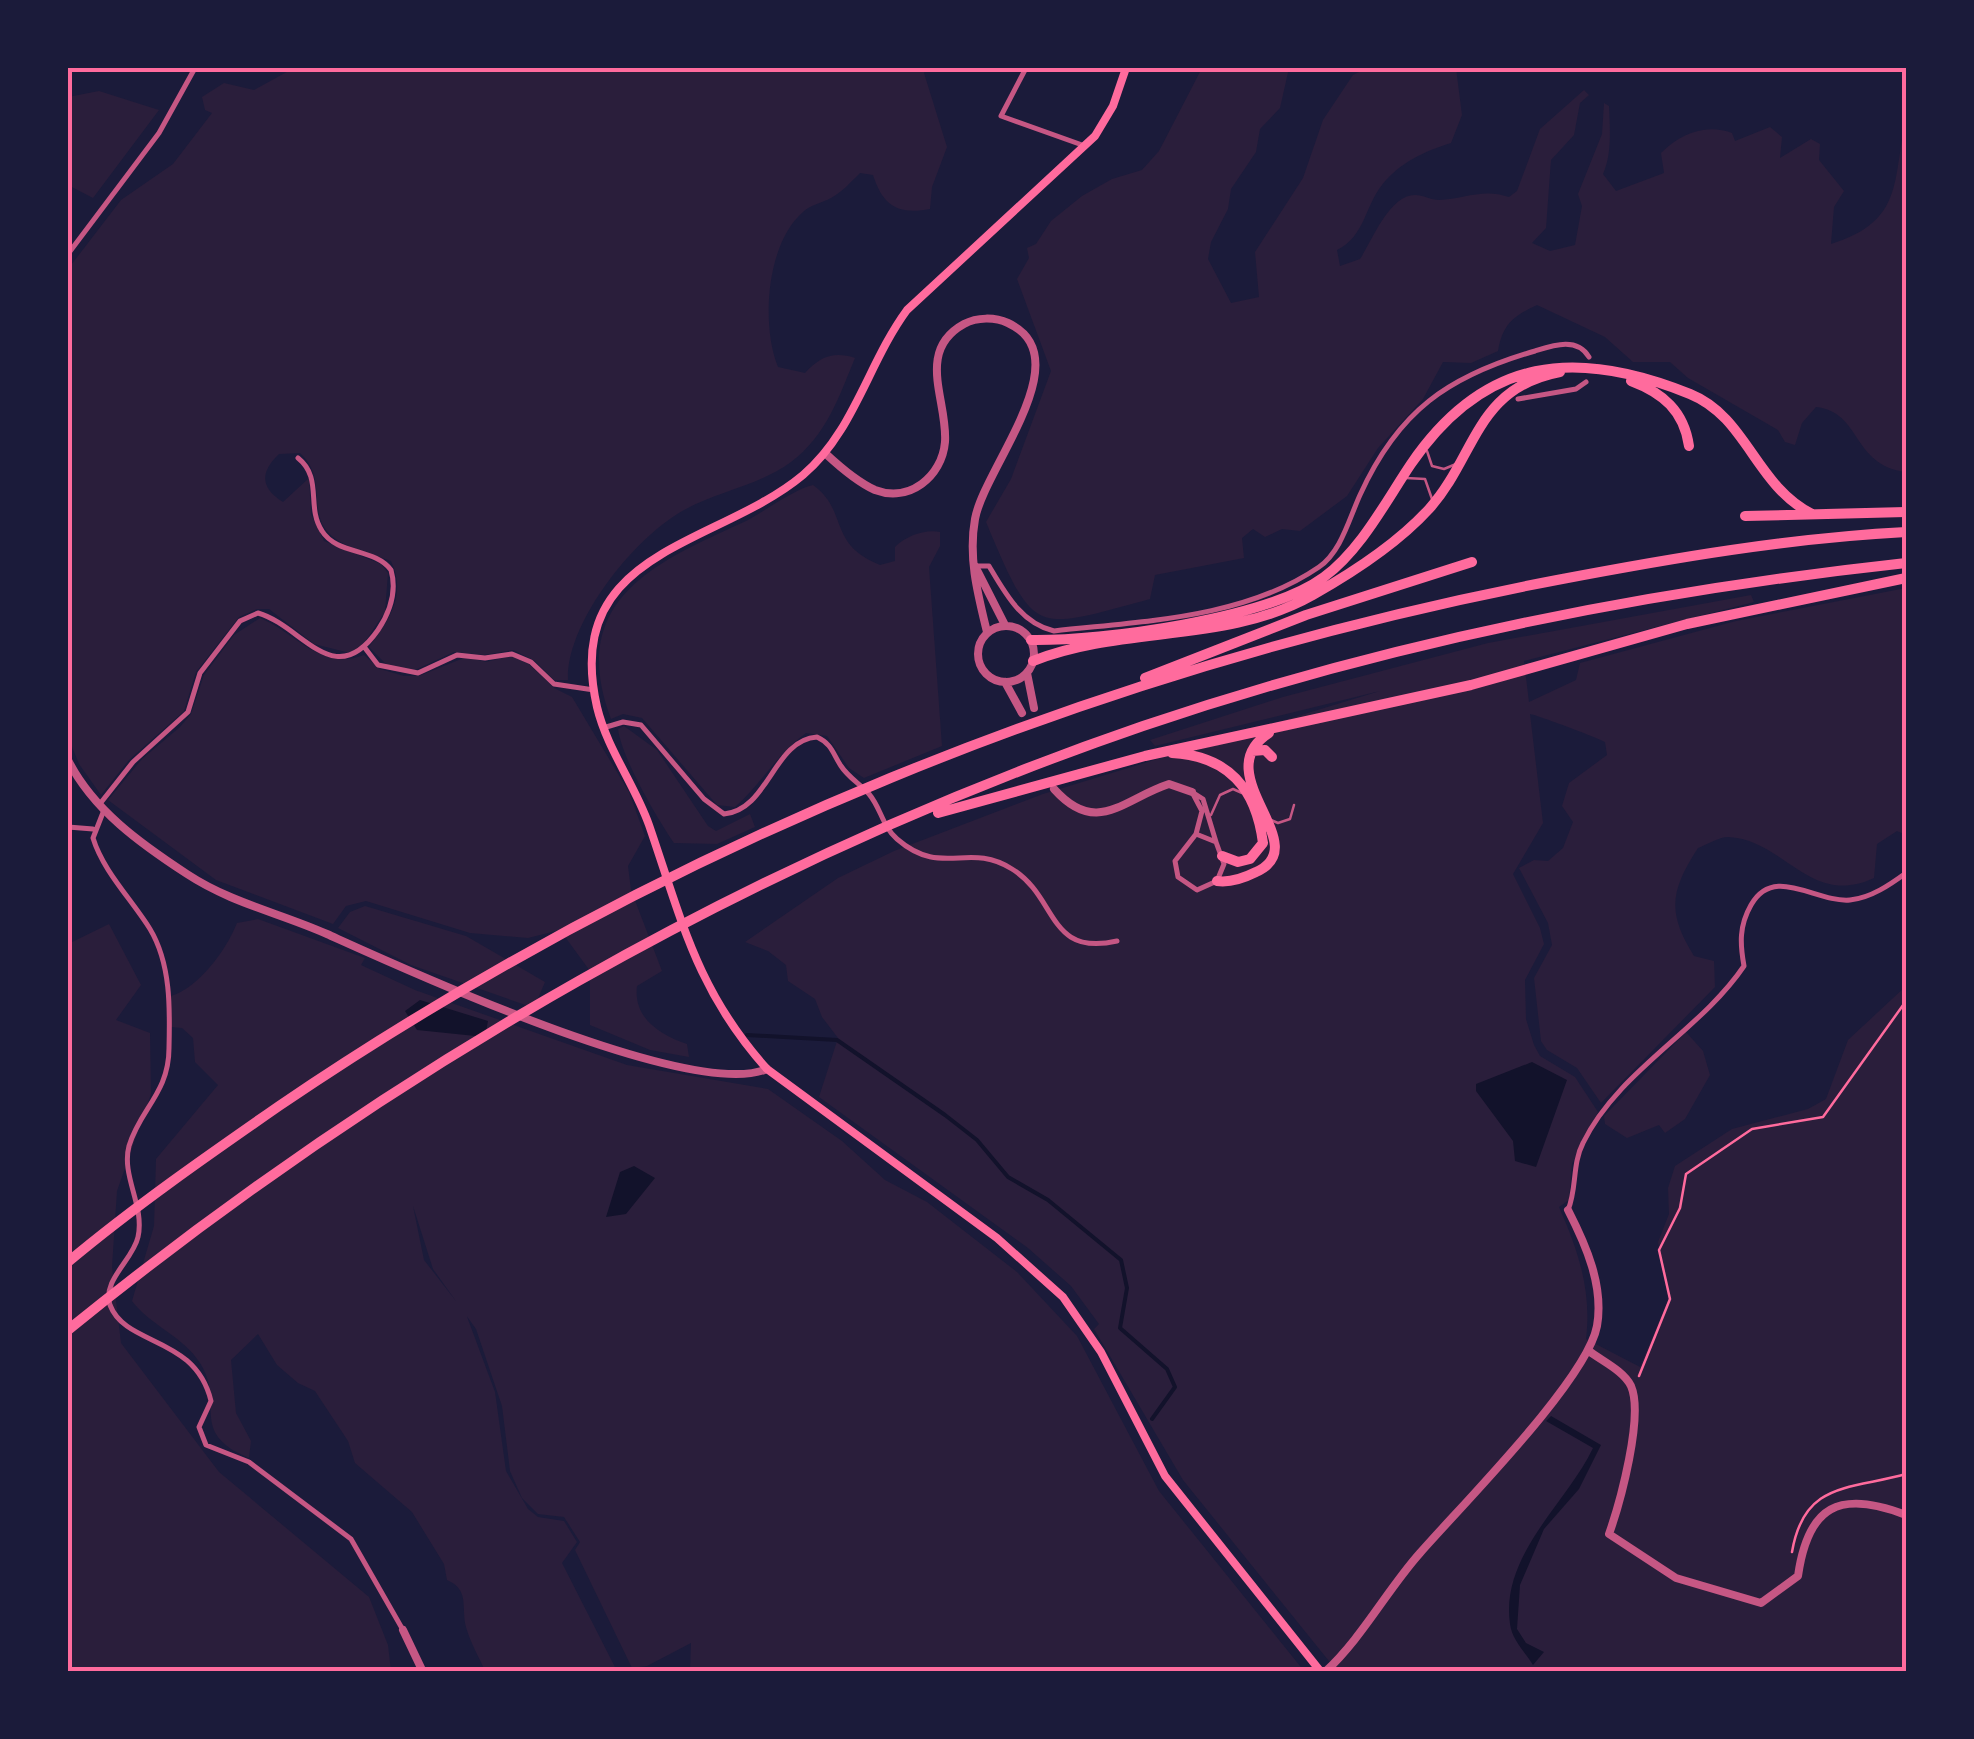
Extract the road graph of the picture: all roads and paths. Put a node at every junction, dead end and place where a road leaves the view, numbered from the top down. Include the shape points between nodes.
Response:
1 (194, 68) edge
2 (1026, 68) edge
3 (1123, 68) edge
4 (1085, 146) junction
5 (68, 254) edge
6 (1590, 357) dead end
7 (1586, 382) dead end
8 (1518, 399) dead end
9 (1428, 442) junction
10 (1690, 446) dead end
11 (826, 454) junction
12 (298, 458) dead end
13 (1457, 463) junction
14 (1400, 480) junction
15 (1430, 508) junction
16 (1906, 512) edge
17 (1812, 514) junction
18 (1745, 516) dead end
19 (1906, 532) edge
20 (1472, 562) dead end
21 (1906, 563) edge
22 (976, 566) junction
23 (1906, 578) edge
24 (1004, 625) junction
25 (987, 632) junction
26 (1031, 640) junction
27 (365, 648) junction
28 (1033, 662) junction
29 (1026, 673) junction
30 (1006, 682) junction
31 (594, 690) junction
32 (1080, 705) junction
33 (1034, 708) dead end
34 (1022, 713) dead end
35 (1283, 727) junction
36 (603, 728) junction
37 (1248, 755) junction
38 (1145, 756) junction
39 (1272, 757) dead end
40 (68, 760) edge
41 (1056, 788) dead end
42 (1192, 792) junction
43 (1247, 797) junction
44 (1294, 804) dead end
45 (101, 808) junction
46 (1211, 815) junction
47 (1266, 816) junction
48 (908, 820) junction
49 (68, 827) edge
50 (93, 830) junction
51 (1196, 834) junction
52 (1216, 842) junction
53 (1222, 856) junction
54 (1906, 873) edge
55 (1217, 881) junction
56 (1117, 941) dead end
57 (1906, 1000) edge
58 (767, 1069) junction
59 (1568, 1210) joint
60 (68, 1262) edge
61 (68, 1330) edge
62 (1588, 1352) junction
63 (1632, 1387) junction
64 (1906, 1515) edge
65 (402, 1630) joint
66 (423, 1672) edge
67 (1323, 1672) edge

1 - 5 street via 160,132
2 - 4 street via 1001,116
3 - 4 main road via 1112,106
4 - 11 main road via 916,299 888,335
6 - 22 street via 1572,344 1546,348 1478,368 1428,401 1381,449 1324,564 1230,608 1054,631 1030,621 989,566
7 - 8 street
9 - 13 lane via 1432,466
9 - 14 highway
9 - 17 highway via 1462,408 1520,374 1542,367 1605,369 1710,404 1778,492
10 - 13 highway via 1679,414 1647,388 1602,374 1558,372 1526,382 1501,400
11 - 22 street via 876,490 920,486 943,454 935,368 945,341 974,320 999,320 1023,333 1037,361 1034,390 984,489 974,523
11 - 31 main road via 773,495 669,546 630,574 598,629
12 - 27 street via 312,474 320,530 340,546 386,564 393,576 389,611
13 - 15 highway
14 - 15 lane via 1425,479
14 - 26 highway via 1335,568 1280,602 1206,619
15 - 28 highway via 1336,581 1276,613 1082,647
16 - 17 highway
17 - 18 highway
19 - 32 highway via 1717,552 1462,598 1257,649
20 - 32 highway via 1306,615
21 - 48 highway via 1665,595 1413,649 1144,726
22 - 24 street
22 - 25 street
23 - 35 highway via 1686,624 1472,685
24 - 25 street
24 - 26 street
25 - 30 street via 978,646 979,663 989,677
26 - 28 street
27 - 31 street via 378,665 418,673 457,655 512,654 554,684
27 - 45 street via 334,656 269,616 250,616 200,673 188,712 133,762
28 - 29 street
29 - 30 street
29 - 33 street
30 - 34 street
31 - 36 main road
32 - 60 highway via 890,778 692,867 496,970 203,1158
35 - 37 highway
35 - 38 highway
36 - 56 street via 640,725 724,814 748,804 794,747 818,738 871,796 890,832 914,852 935,861 995,860 1029,882 1072,939 1091,945
36 - 58 main road via 640,799 698,972
37 - 39 highway via 1258,748
37 - 47 highway via 1248,774
38 - 43 highway via 1181,754 1225,766
38 - 48 highway
40 - 45 street
41 - 42 street via 1068,804 1094,813 1169,784
42 - 46 street
42 - 51 street via 1202,811
43 - 46 lane via 1226,790
43 - 53 highway via 1261,849 1243,862
44 - 47 lane via 1285,822
45 - 50 street
45 - 58 street via 218,891 458,992 644,1058 718,1074
46 - 52 street
47 - 55 highway via 1275,846 1270,862 1252,874
48 - 61 highway via 711,911 524,1011 344,1124
49 - 50 street
50 - 65 street via 99,854 157,944 168,1019 166,1077 128,1152 138,1240 111,1284 110,1303 129,1327 180,1352 201,1376 211,1401 199,1428 206,1445 249,1462 351,1539
51 - 52 street
51 - 55 street via 1175,862 1178,877 1197,890
52 - 53 street
53 - 55 street
54 - 59 street via 1863,898 1784,885 1770,886 1754,899 1741,929 1744,966 1593,1125 1576,1158
57 - 63 path via 1824,1117 1752,1129 1686,1174 1680,1208 1660,1250 1668,1311
58 - 67 main road via 997,1238 1064,1296 1166,1476
59 - 62 street via 1594,1268 1597,1326
62 - 63 street
62 - 67 street
63 - 64 street via 1622,1496 1609,1534 1676,1578 1761,1603 1798,1576 1806,1532 1818,1515 1849,1504
65 - 66 street

